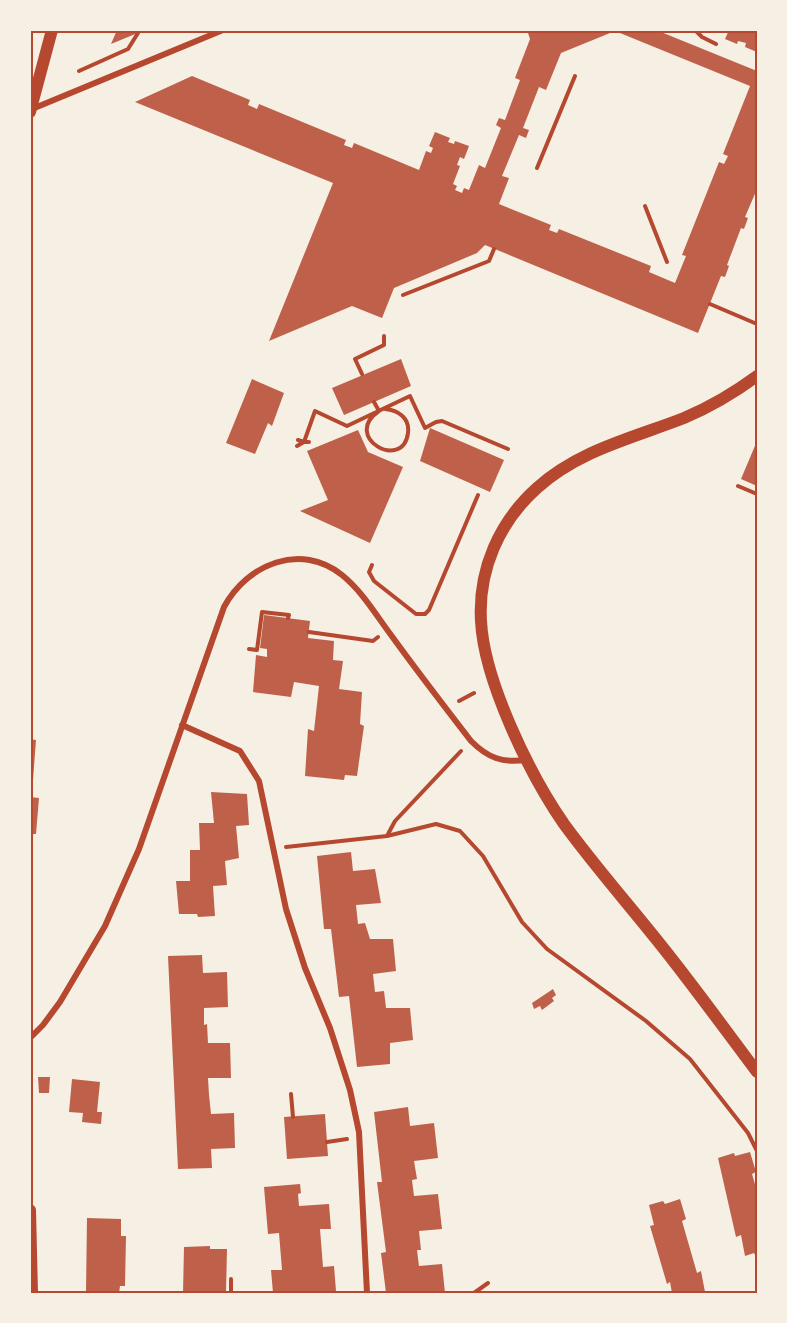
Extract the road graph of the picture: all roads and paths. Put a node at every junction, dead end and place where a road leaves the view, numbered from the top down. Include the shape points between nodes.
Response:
1 (52, 30) edge
2 (223, 30) edge
3 (695, 30) edge
4 (138, 33) dead end
5 (716, 44) dead end
6 (79, 71) dead end
7 (575, 76) dead end
8 (30, 111) edge
9 (537, 168) dead end
10 (645, 206) dead end
11 (494, 249) dead end
12 (667, 262) dead end
13 (403, 295) dead end
14 (710, 304) dead end
15 (757, 324) edge
16 (384, 336) dead end
17 (362, 374) dead end
18 (757, 376) edge
19 (374, 402) dead end
20 (379, 411) junction
21 (298, 440) dead end
22 (306, 442) junction
23 (297, 447) dead end
24 (508, 449) dead end
25 (738, 486) dead end
26 (757, 494) edge
27 (478, 495) dead end
28 (372, 565) dead end
29 (288, 618) dead end
30 (309, 632) dead end
31 (379, 636) dead end
32 (249, 649) dead end
33 (474, 693) dead end
34 (459, 700) dead end
35 (182, 725) junction
36 (461, 751) dead end
37 (527, 760) junction
38 (387, 836) junction
39 (273, 848) junction
40 (30, 1038) edge
41 (757, 1072) edge
42 (291, 1094) dead end
43 (293, 1117) dead end
44 (359, 1138) junction
45 (327, 1142) dead end
46 (757, 1151) edge
47 (30, 1210) edge
48 (231, 1279) dead end
49 (488, 1283) dead end
50 (32, 1293) edge
51 (231, 1293) edge
52 (367, 1293) edge
53 (474, 1293) edge

1 - 8 main road
2 - 8 street
3 - 5 path
4 - 6 path via 128,49
7 - 9 path
10 - 12 path
11 - 13 path via 489,261
14 - 15 path
16 - 17 path via 384,345 354,359
18 - 37 main road via 720,401 686,417 571,462 535,490 504,525 486,572 481,622 493,676
19 - 20 path
20 - 20 path via 369,421 368,435 375,446 394,450 405,442 407,423 399,412
20 - 22 path via 347,426 315,411
20 - 24 path via 410,396 425,428 442,421
21 - 22 path
22 - 23 path
25 - 26 path
27 - 28 path via 425,614 417,614 374,581 369,572
29 - 32 path via 262,612 257,650
30 - 31 path via 373,641
33 - 34 path
35 - 37 street via 231,592 250,574 270,564 303,560 328,566 354,586 481,751 495,759
35 - 39 street via 240,751 259,780
35 - 40 street via 139,849 105,926 60,1002
36 - 38 path via 395,821
37 - 41 main road via 583,848
38 - 39 path
38 - 46 path via 436,824 460,831 483,856 522,922 548,949 646,1021 690,1059 748,1133
39 - 44 street via 286,909 350,1090
42 - 43 path
44 - 45 path
44 - 52 street
47 - 50 main road
48 - 51 path
49 - 53 path

